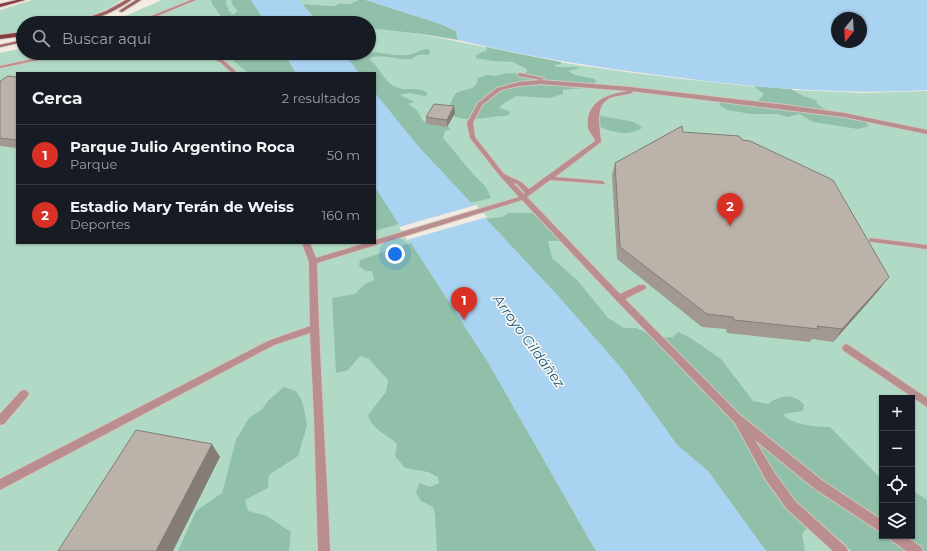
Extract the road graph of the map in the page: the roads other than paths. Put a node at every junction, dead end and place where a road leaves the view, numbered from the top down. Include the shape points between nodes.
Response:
1 (23, 0) edge
2 (129, 0) edge
3 (139, 0) edge
4 (194, 0) edge
5 (0, 7) edge
6 (95, 16) edge
7 (108, 16) edge
8 (154, 16) edge
9 (0, 36) edge
10 (16, 36) edge
11 (16, 38) edge
12 (0, 41) edge
13 (16, 43) edge
14 (0, 46) edge
15 (34, 60) edge
16 (218, 60) edge
17 (0, 67) edge
18 (234, 72) edge
19 (520, 75) dead end
20 (562, 83) junction
21 (645, 91) junction
22 (927, 132) edge
23 (549, 178) junction
24 (602, 183) dead end
25 (526, 195) junction
26 (873, 240) dead end
27 (376, 242) edge
28 (306, 244) edge
29 (370, 244) edge
30 (927, 247) edge
31 (313, 262) junction
32 (642, 287) dead end
33 (619, 298) junction
34 (314, 328) junction
35 (847, 348) dead end
36 (24, 394) dead end
37 (927, 403) edge
38 (736, 418) junction
39 (0, 421) edge
40 (0, 485) edge
41 (879, 525) edge
42 (899, 539) edge
43 (324, 551) edge
44 (842, 551) edge
45 (917, 551) edge

1 - 5 main road
2 - 6 main road
3 - 7 main road
4 - 8 lane
9 - 10 main road
11 - 12 main road
13 - 14 main road
15 - 17 lane
16 - 18 lane
19 - 20 lane
20 - 21 lane
20 - 25 lane via 519,84 499,89 480,104 470,123 472,137 502,175
21 - 22 lane via 844,115
21 - 23 lane via 611,95 602,99 598,104 598,142
23 - 24 lane
23 - 25 lane
25 - 27 lane
25 - 33 lane
26 - 30 lane
28 - 31 lane
29 - 31 lane
31 - 34 lane
32 - 33 lane
33 - 38 lane
34 - 40 lane via 271,343
34 - 43 lane
35 - 37 lane
36 - 39 lane
38 - 41 lane via 819,485
38 - 44 lane via 770,476 791,504
42 - 45 lane

